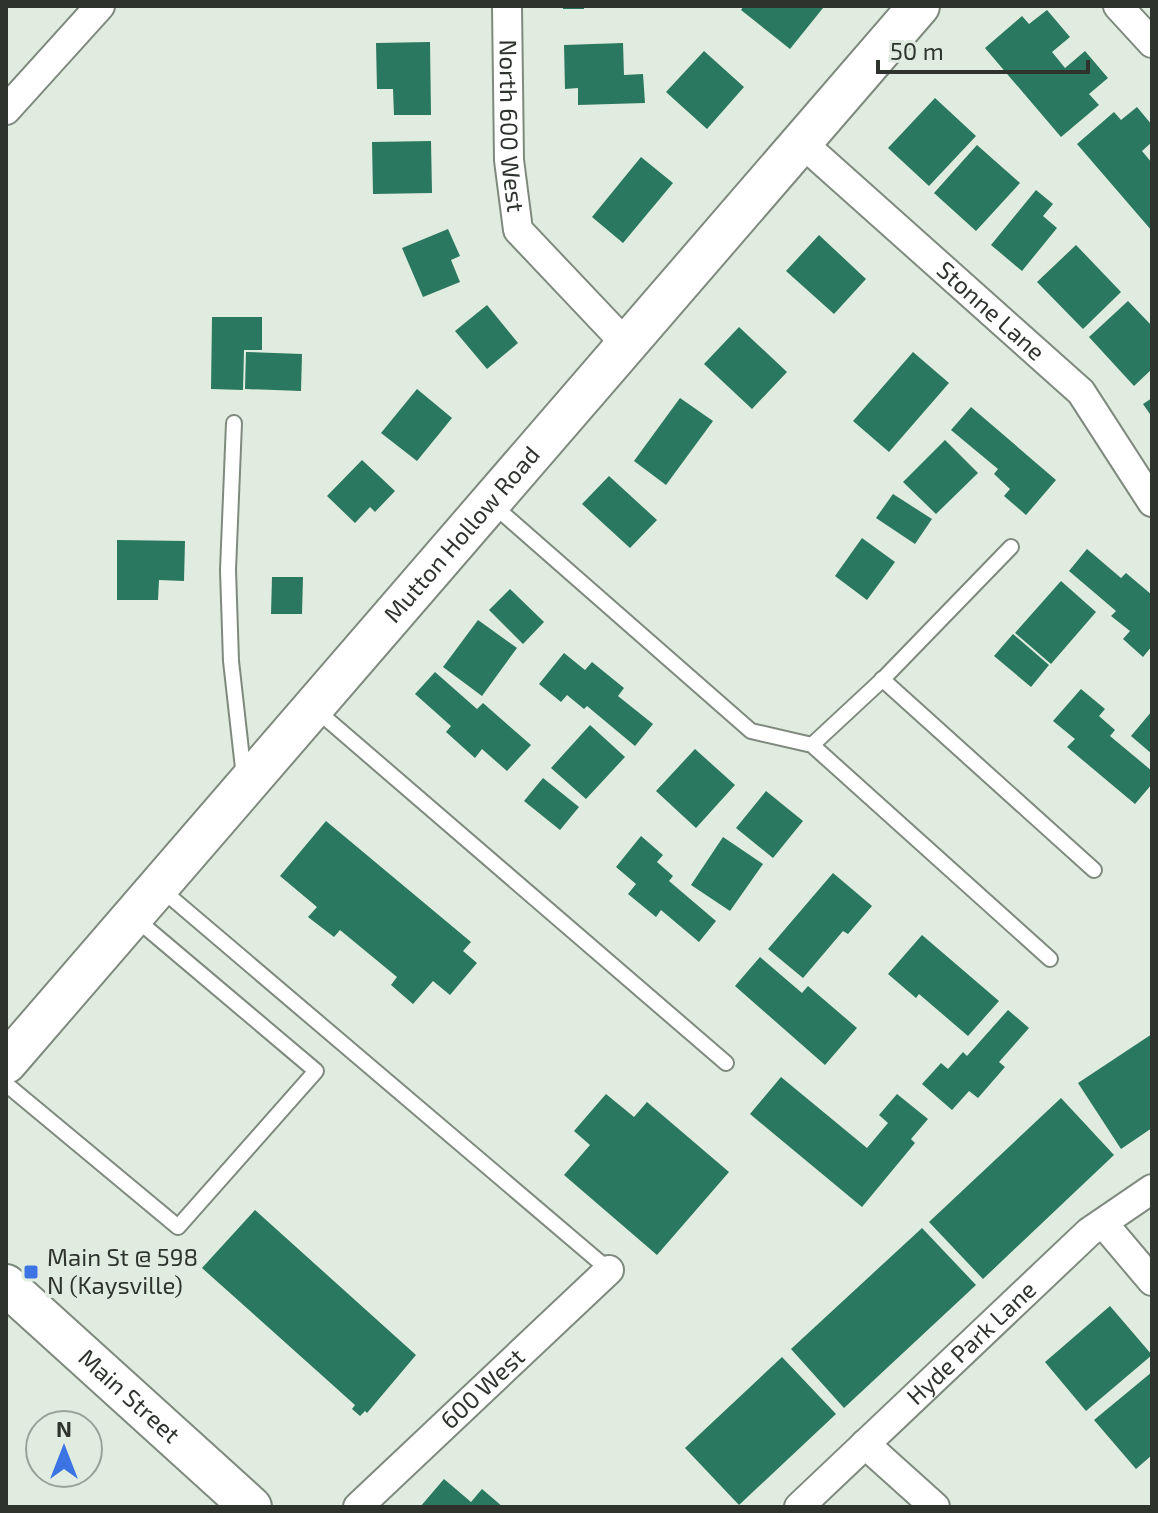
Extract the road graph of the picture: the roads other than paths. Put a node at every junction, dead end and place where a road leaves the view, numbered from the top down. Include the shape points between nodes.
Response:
1 (100, 6) edge
2 (507, 6) edge
3 (919, 6) edge
4 (1118, 6) edge
5 (1152, 43) edge
6 (6, 110) edge
7 (801, 142) junction
8 (626, 344) junction
9 (234, 423) dead end
10 (490, 502) junction
11 (1152, 502) edge
12 (1011, 547) dead end
13 (882, 679) junction
14 (313, 707) junction
15 (812, 745) junction
16 (245, 785) junction
17 (1094, 870) dead end
18 (158, 886) junction
19 (132, 916) junction
20 (1050, 959) dead end
21 (6, 1063) edge
22 (726, 1063) dead end
23 (6, 1084) edge
24 (1152, 1189) edge
25 (1103, 1223) junction
26 (609, 1270) joint
27 (1152, 1281) edge
28 (6, 1285) edge
29 (865, 1444) junction
30 (251, 1507) edge
31 (358, 1507) edge
32 (799, 1507) edge
33 (935, 1507) edge

1 - 6 street
2 - 8 street, North 600 West via 509,160 518,230
3 - 7 street, Mutton Hollow Road
4 - 5 street
7 - 8 street, Mutton Hollow Road
7 - 11 street, Stonne Lane via 1081,392
8 - 10 street, Mutton Hollow Road
9 - 16 lane via 228,570 231,661
10 - 14 street, Mutton Hollow Road
10 - 15 lane via 751,731
12 - 13 lane
13 - 15 lane
13 - 17 lane
14 - 16 street, Mutton Hollow Road
14 - 22 lane
15 - 20 lane
16 - 18 street, Mutton Hollow Road
18 - 19 street, Mutton Hollow Road
18 - 26 lane
19 - 21 street, Mutton Hollow Road
19 - 23 lane via 316,1071 178,1227
24 - 25 street, Hyde Park Lane
25 - 27 street
25 - 29 street, Hyde Park Lane
26 - 31 street, 600 West
28 - 30 street, Main Street
29 - 32 street, Hyde Park Lane
29 - 33 street

